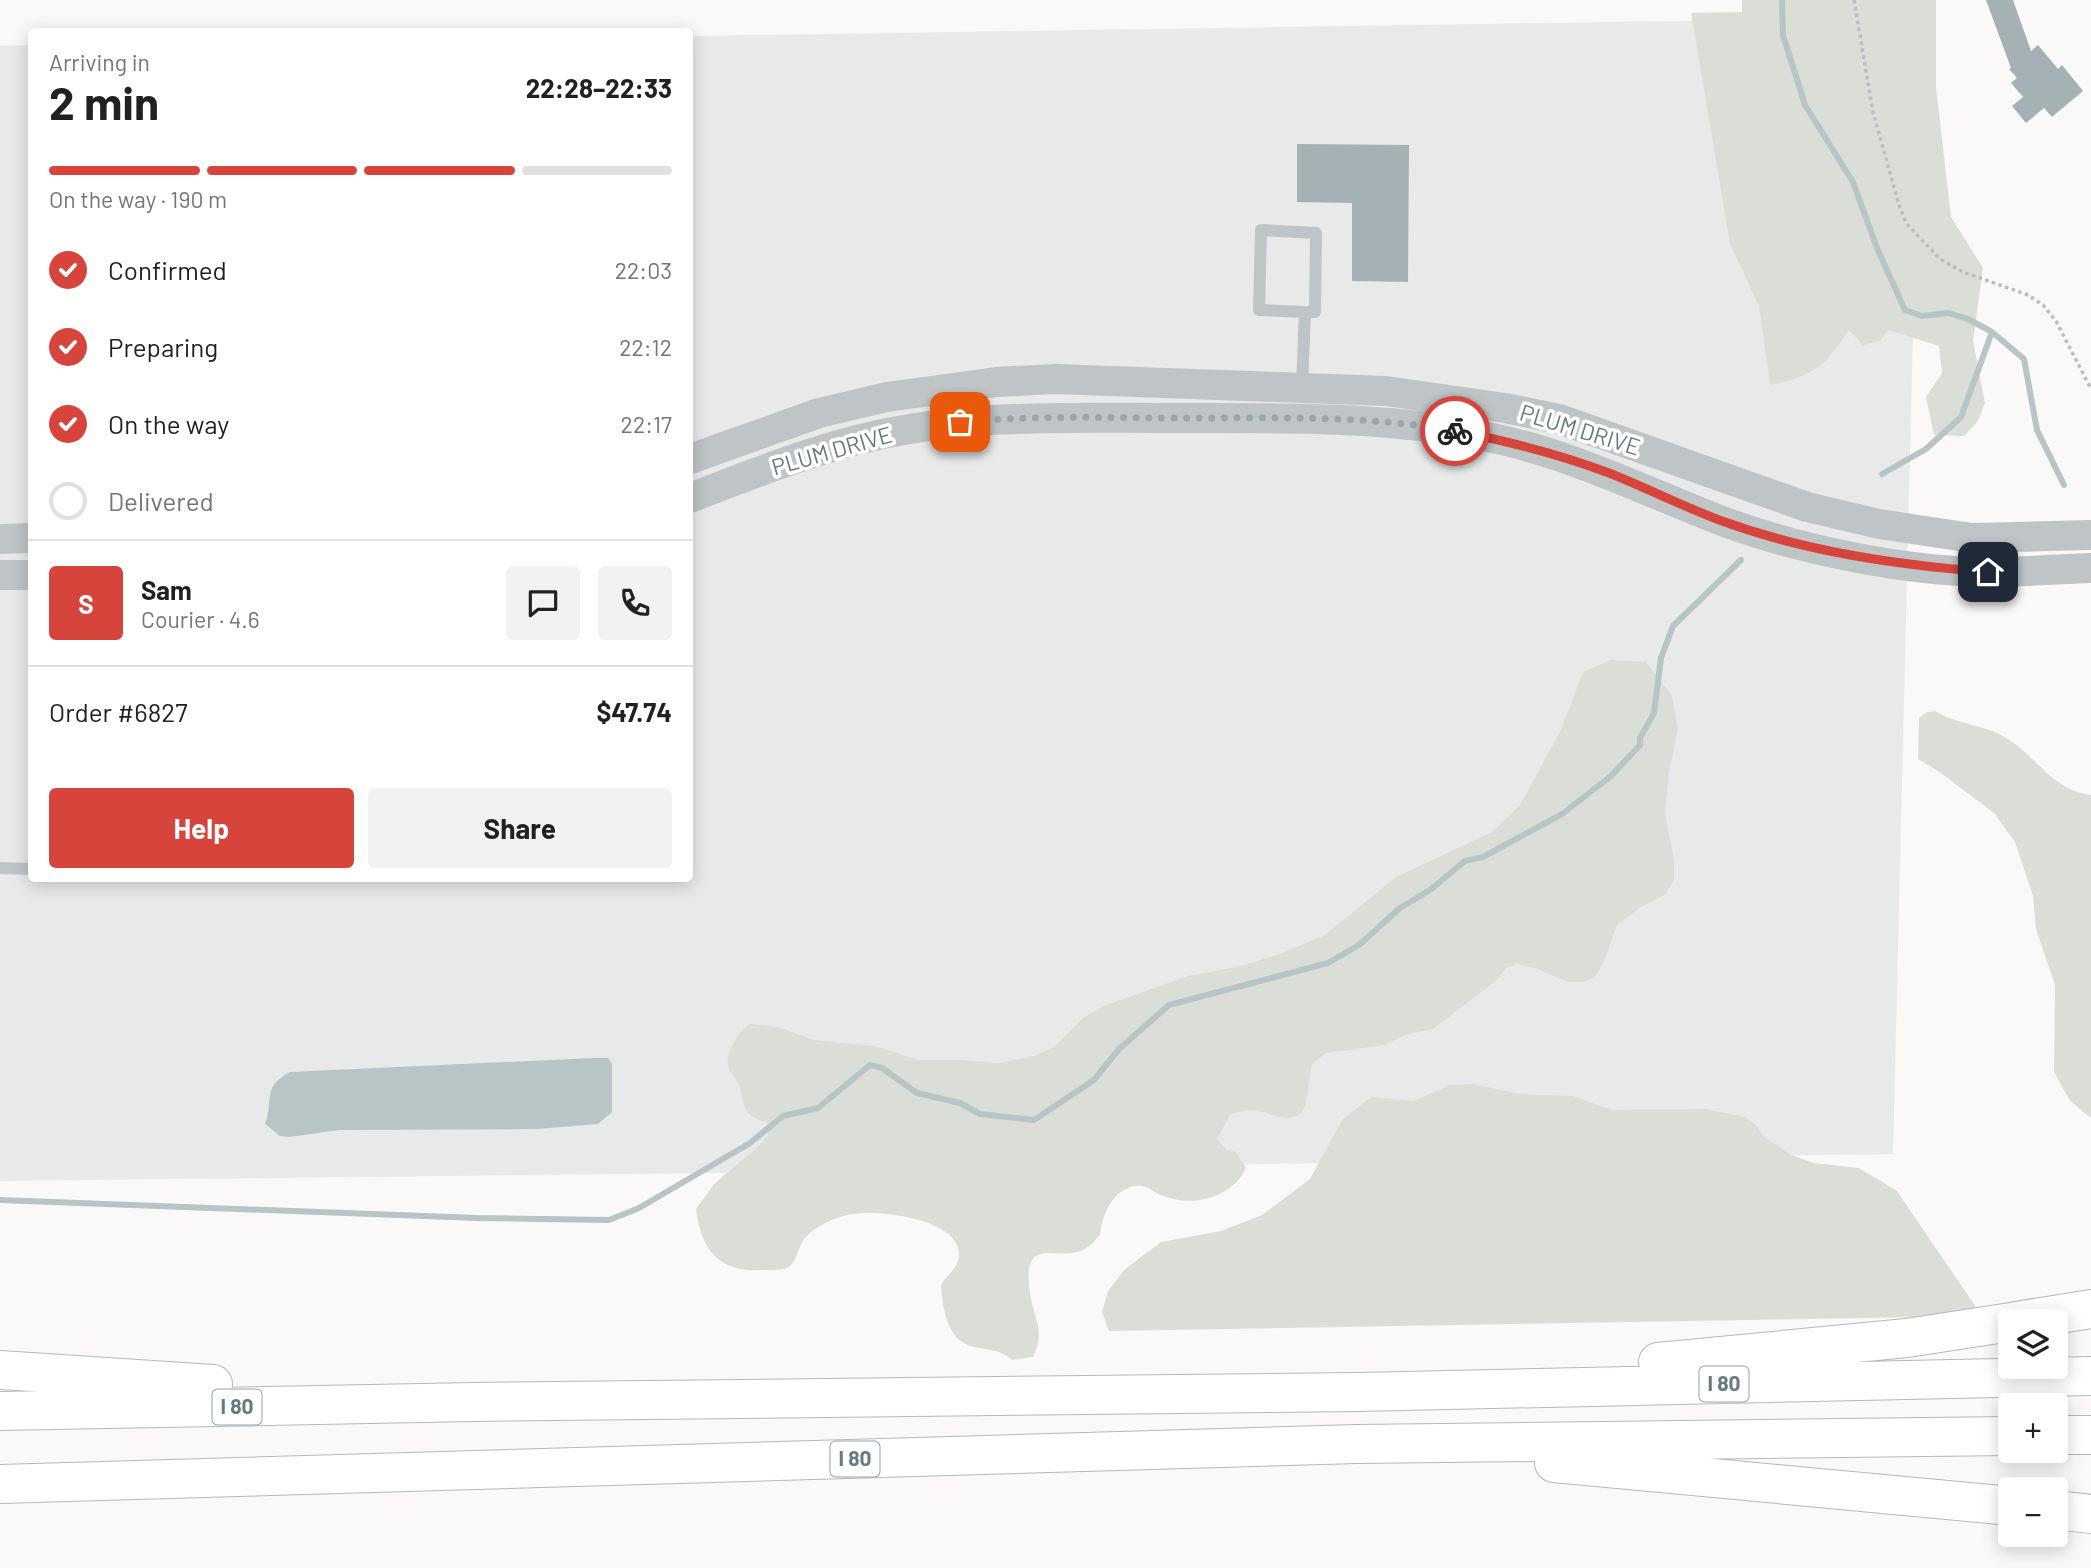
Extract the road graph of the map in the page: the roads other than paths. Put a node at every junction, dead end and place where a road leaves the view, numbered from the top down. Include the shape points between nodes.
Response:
1 (1305, 312) junction
2 (1302, 403) junction
3 (711, 466) edge
4 (693, 493) edge
5 (2091, 535) edge
6 (28, 538) edge
7 (0, 539) edge
8 (1892, 544) junction
9 (2091, 568) edge
10 (0, 575) edge
11 (28, 575) edge
12 (0, 868) edge
13 (28, 869) edge
14 (2091, 1309) edge
15 (2068, 1313) edge
16 (1998, 1324) edge
17 (0, 1370) edge
18 (2091, 1376) edge
19 (1358, 1392) junction
20 (473, 1402) junction
21 (0, 1411) edge
22 (2068, 1435) edge
23 (2091, 1435) edge
24 (1998, 1436) edge
25 (1357, 1444) junction
26 (353, 1474) junction
27 (0, 1484) edge
28 (0, 1497) edge
29 (1998, 1505) edge
30 (2068, 1511) edge
31 (2091, 1514) edge

1 - 1 lane via 1315,312 1316,233 1261,230 1259,310
1 - 2 lane
2 - 3 street, PLUM DRIVE via 960,422
2 - 8 street, PLUM DRIVE via 1506,441 1598,470 1768,536 1830,551
2 - 8 street, PLUM DRIVE via 1386,391 1559,419 1807,507
3 - 4 street, PLUM DRIVE
5 - 8 street, PLUM DRIVE
6 - 7 street
8 - 9 street, PLUM DRIVE via 1929,568 1988,572
10 - 11 street
12 - 13 lane
14 - 15 highway
16 - 19 highway via 1907,1338
17 - 20 highway
18 - 19 highway, I 80
19 - 20 highway, I 80
20 - 21 highway, I 80
22 - 23 highway
24 - 25 highway, I 80
25 - 26 highway, I 80
25 - 29 highway
26 - 27 highway, I 80
26 - 28 highway
30 - 31 highway

